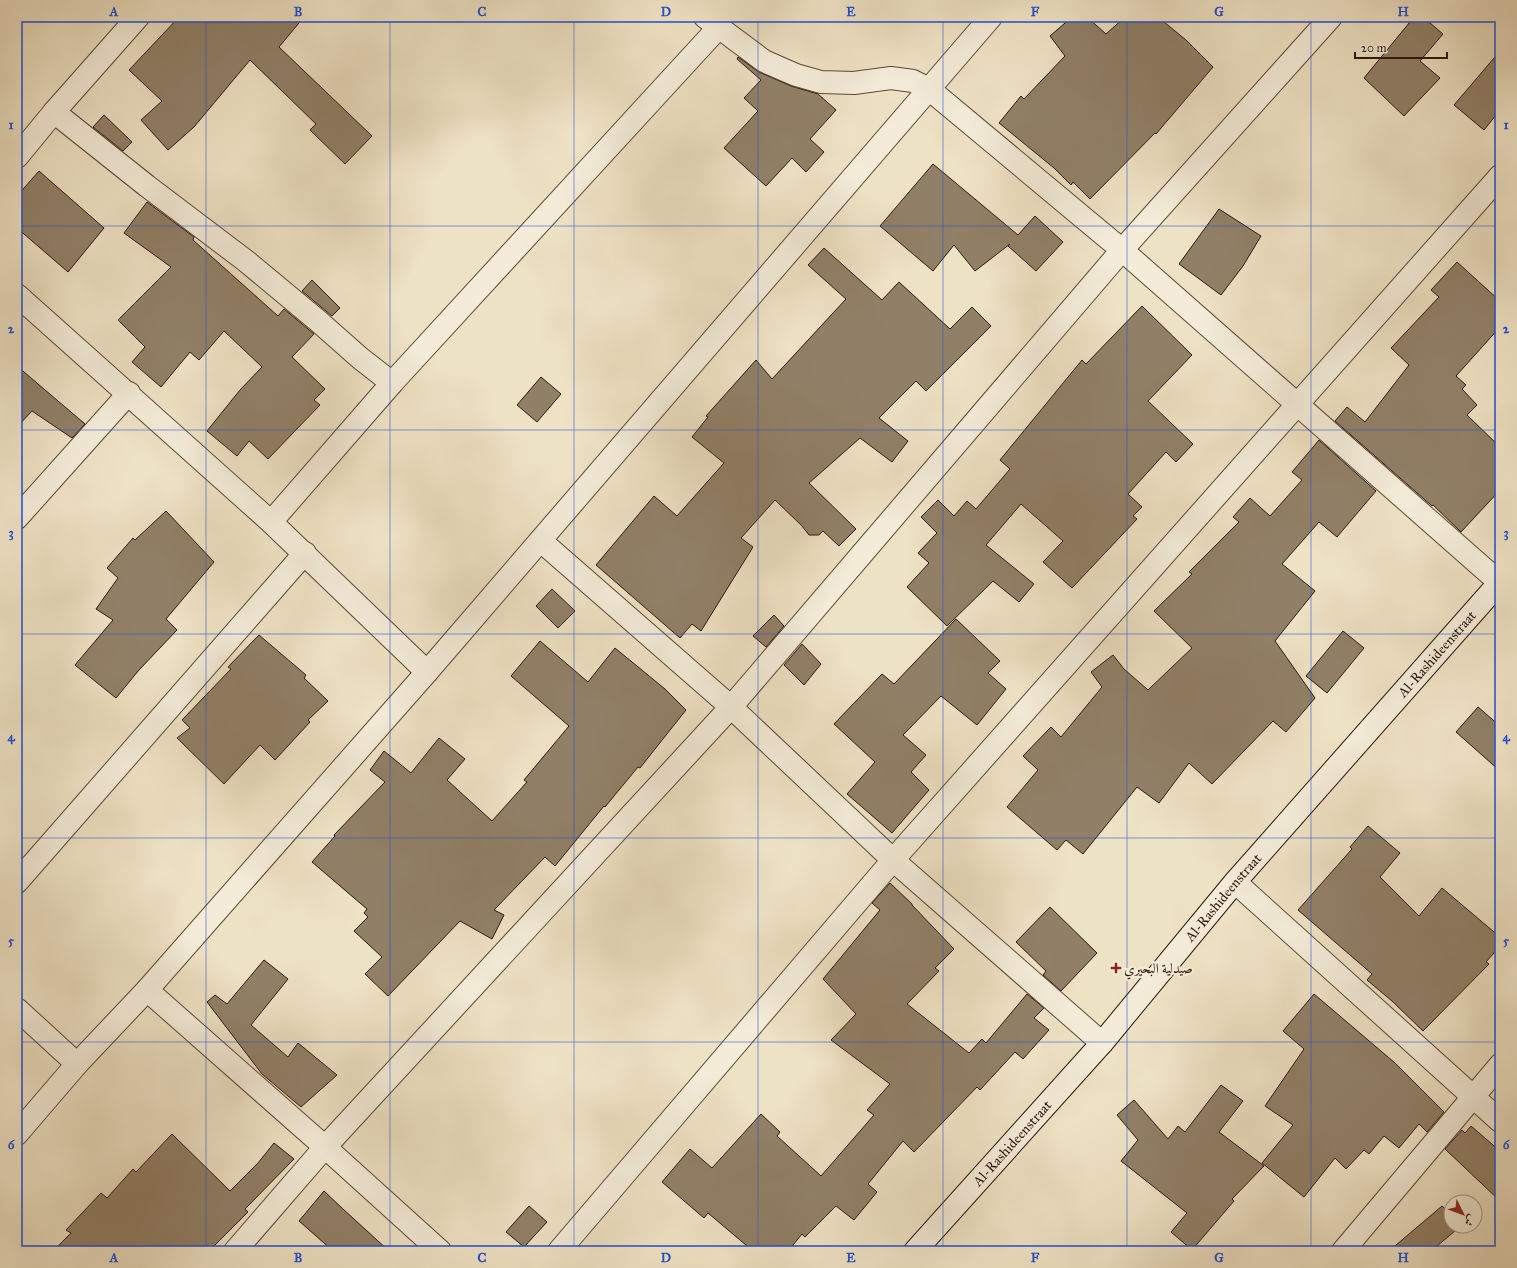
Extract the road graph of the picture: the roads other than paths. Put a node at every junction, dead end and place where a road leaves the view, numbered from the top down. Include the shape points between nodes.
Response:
1 (138, 17) edge
2 (991, 17) edge
3 (1331, 17) edge
4 (712, 22) edge
5 (929, 89) junction
6 (54, 112) junction
7 (17, 157) edge
8 (1500, 176) edge
9 (1122, 250) junction
10 (17, 295) edge
11 (392, 383) junction
12 (129, 393) junction
13 (1296, 404) junction
14 (17, 518) edge
15 (272, 522) junction
16 (541, 542) junction
17 (304, 553) junction
18 (1500, 582) edge
19 (428, 672) junction
20 (731, 707) junction
21 (893, 860) junction
22 (17, 882) edge
23 (1235, 882) junction
24 (147, 990) junction
25 (17, 1009) edge
26 (1102, 1043) junction
27 (77, 1064) junction
28 (1500, 1065) edge
29 (1472, 1096) junction
30 (1500, 1121) edge
31 (17, 1134) edge
32 (326, 1147) junction
33 (235, 1251) edge
34 (440, 1251) edge
35 (559, 1251) edge
36 (915, 1251) edge
37 (1343, 1251) edge

1 - 6 street
2 - 5 street
3 - 9 street
4 - 5 street via 764,61 796,75 821,82 854,83 891,78 912,81
4 - 11 street
5 - 9 street
5 - 16 street
6 - 7 street
6 - 11 street via 246,261
8 - 13 street
9 - 13 street
9 - 20 street
10 - 12 street
11 - 15 street
12 - 14 street
12 - 15 street
13 - 18 street
13 - 21 street
15 - 17 street
16 - 19 street
16 - 20 street
17 - 19 street
17 - 22 street
18 - 23 street, Al-Rashideenstraat
19 - 24 street
20 - 21 street
20 - 32 street
21 - 26 street
21 - 35 street
23 - 26 street, Al-Rashideenstraat
23 - 29 street
24 - 27 street
24 - 32 street
25 - 27 street
26 - 36 street, Al-Rashideenstraat
27 - 31 street
28 - 29 street
29 - 30 street
29 - 37 street
32 - 33 street
32 - 34 street

